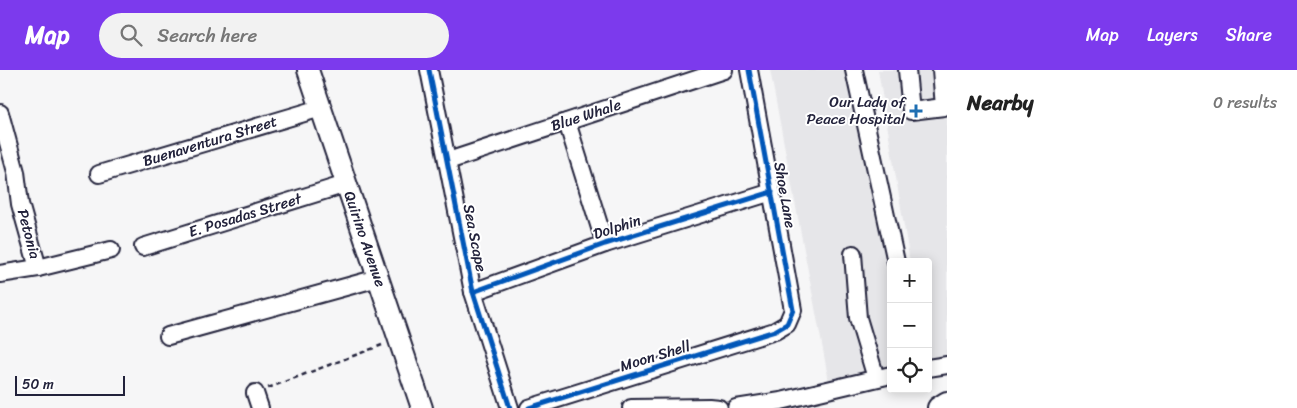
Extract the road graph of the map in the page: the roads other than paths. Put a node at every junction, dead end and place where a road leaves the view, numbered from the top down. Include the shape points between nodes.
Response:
1 (308, 70) edge
2 (429, 70) edge
3 (724, 70) edge
4 (749, 70) edge
5 (854, 70) edge
6 (907, 70) edge
7 (941, 70) edge
8 (321, 108) junction
9 (0, 113) edge
10 (567, 122) junction
11 (448, 160) junction
12 (99, 174) dead end
13 (346, 184) junction
14 (772, 192) junction
15 (605, 244) junction
16 (143, 247) dead end
17 (111, 250) dead end
18 (853, 254) dead end
19 (895, 258) edge
20 (38, 268) junction
21 (0, 274) edge
22 (378, 278) junction
23 (473, 292) junction
24 (787, 324) joint
25 (168, 336) dead end
26 (947, 365) edge
27 (932, 367) edge
28 (883, 377) edge
29 (947, 403) edge
30 (422, 408) edge
31 (510, 408) edge
32 (529, 408) edge
33 (631, 408) edge
34 (719, 408) edge
35 (736, 408) edge
36 (939, 408) edge

1 - 8 main road, Quirino Avenue
2 - 11 street, Sea Scape
3 - 10 street, Blue Whale
4 - 14 street, Shoe Lane
5 - 19 street
6 - 7 street via 910,111 944,107
8 - 12 street, Buenaventura Street
8 - 13 main road, Quirino Avenue
9 - 20 street, Petonia
10 - 11 street, Blue Whale
10 - 15 street
11 - 23 street, Sea Scape
13 - 16 street, E. Posadas Street
13 - 22 main road, Quirino Avenue
14 - 15 street, Dolphin
14 - 24 street, Shoe Lane via 793,310
15 - 23 street, Dolphin
17 - 20 street
18 - 28 street via 858,318
20 - 21 street
22 - 25 street
22 - 30 main road, Quirino Avenue
23 - 31 street, Sea Scape
24 - 32 street, Moon Shell via 775,331
26 - 27 street
28 - 35 street
29 - 36 highway
33 - 34 street

